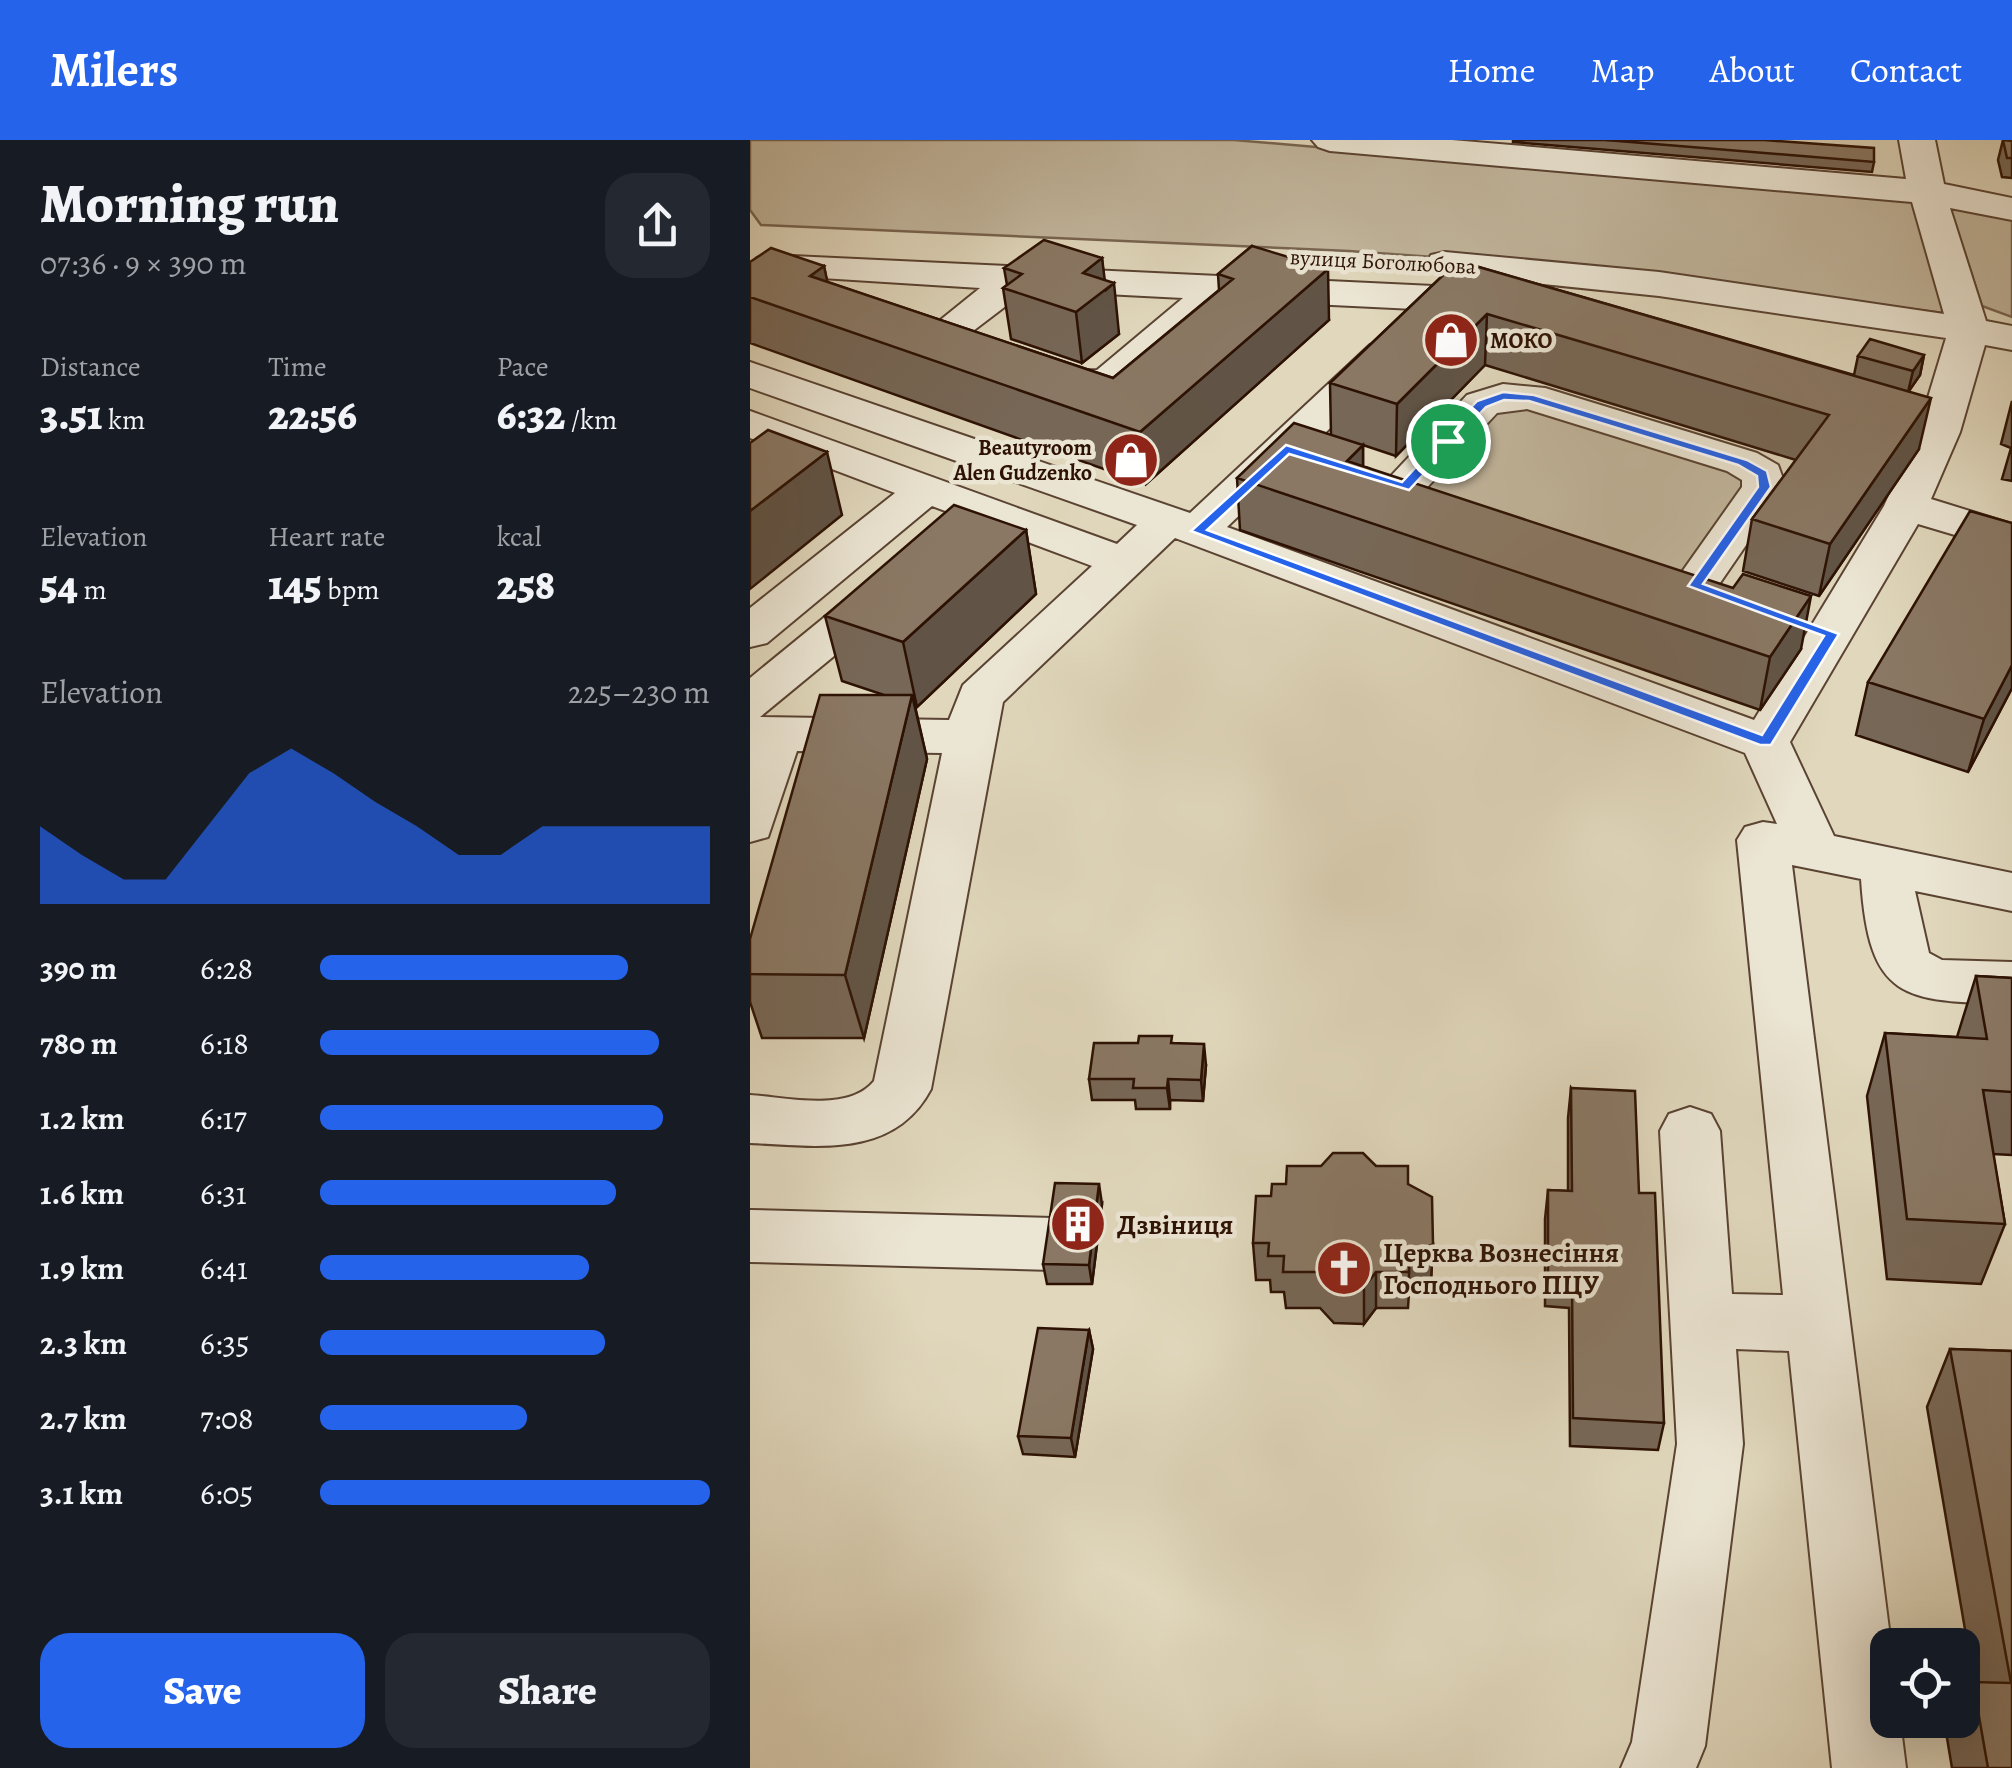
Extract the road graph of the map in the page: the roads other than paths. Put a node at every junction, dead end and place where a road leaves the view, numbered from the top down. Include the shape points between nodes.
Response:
1 (1330, 140) edge
2 (1485, 146) edge
3 (1881, 153) dead end
4 (1921, 163) edge
5 (2012, 209) edge
6 (757, 261) edge
7 (1018, 278) junction
8 (1218, 288) junction
9 (1443, 296) junction
10 (847, 306) edge
11 (1544, 313) edge
12 (1968, 330) junction
13 (938, 338) edge
14 (2012, 338) edge
15 (1027, 369) edge
16 (750, 374) edge
17 (1807, 392) edge
18 (767, 430) edge
19 (1939, 432) junction
20 (1286, 449) junction
21 (750, 462) edge
22 (927, 489) junction
23 (1906, 506) junction
24 (982, 510) junction
25 (1183, 526) junction
26 (2012, 538) edge
27 (1124, 562) junction
28 (1650, 596) edge
29 (750, 632) edge
30 (759, 724) edge
31 (970, 736) junction
32 (1766, 742) junction
33 (750, 824) edge
34 (1789, 845) junction
35 (1886, 865) junction
36 (2012, 892) edge
37 (2012, 983) edge
38 (750, 1119) edge
39 (1690, 1131) dead end
40 (750, 1236) edge
41 (1053, 1244) edge
42 (1702, 1320) junction
43 (1818, 1324) junction
44 (1658, 1768) edge
45 (1869, 1768) edge

1 - 2 street
2 - 4 street
3 - 4 street
4 - 5 street
4 - 12 street
6 - 7 street
6 - 10 street
6 - 12 street, вулиця Боголюбова via 1583,274
7 - 8 street
7 - 13 street
8 - 9 street
8 - 15 street via 1112,379 1076,384
9 - 11 street
9 - 20 street
12 - 14 street, вулиця Боголюбова
12 - 19 street
16 - 25 street
17 - 19 street
18 - 21 street
18 - 22 street
19 - 23 street
20 - 25 street
20 - 28 street via 1385,488 1482,404 1530,397 1763,474 1764,487 1712,592
22 - 24 street
22 - 29 street
23 - 26 street
23 - 32 street via 1815,628
24 - 27 street
24 - 30 street
25 - 27 street
25 - 32 street
27 - 31 street via 980,696
30 - 31 street
30 - 33 street
31 - 38 street via 902,1089 892,1107 868,1118
32 - 34 street
34 - 35 street
34 - 43 street
35 - 36 street
35 - 37 street via 1888,903 1905,965 1932,981
39 - 42 street
40 - 41 street
42 - 43 street
42 - 44 street via 1710,1444 1668,1746
43 - 45 street

